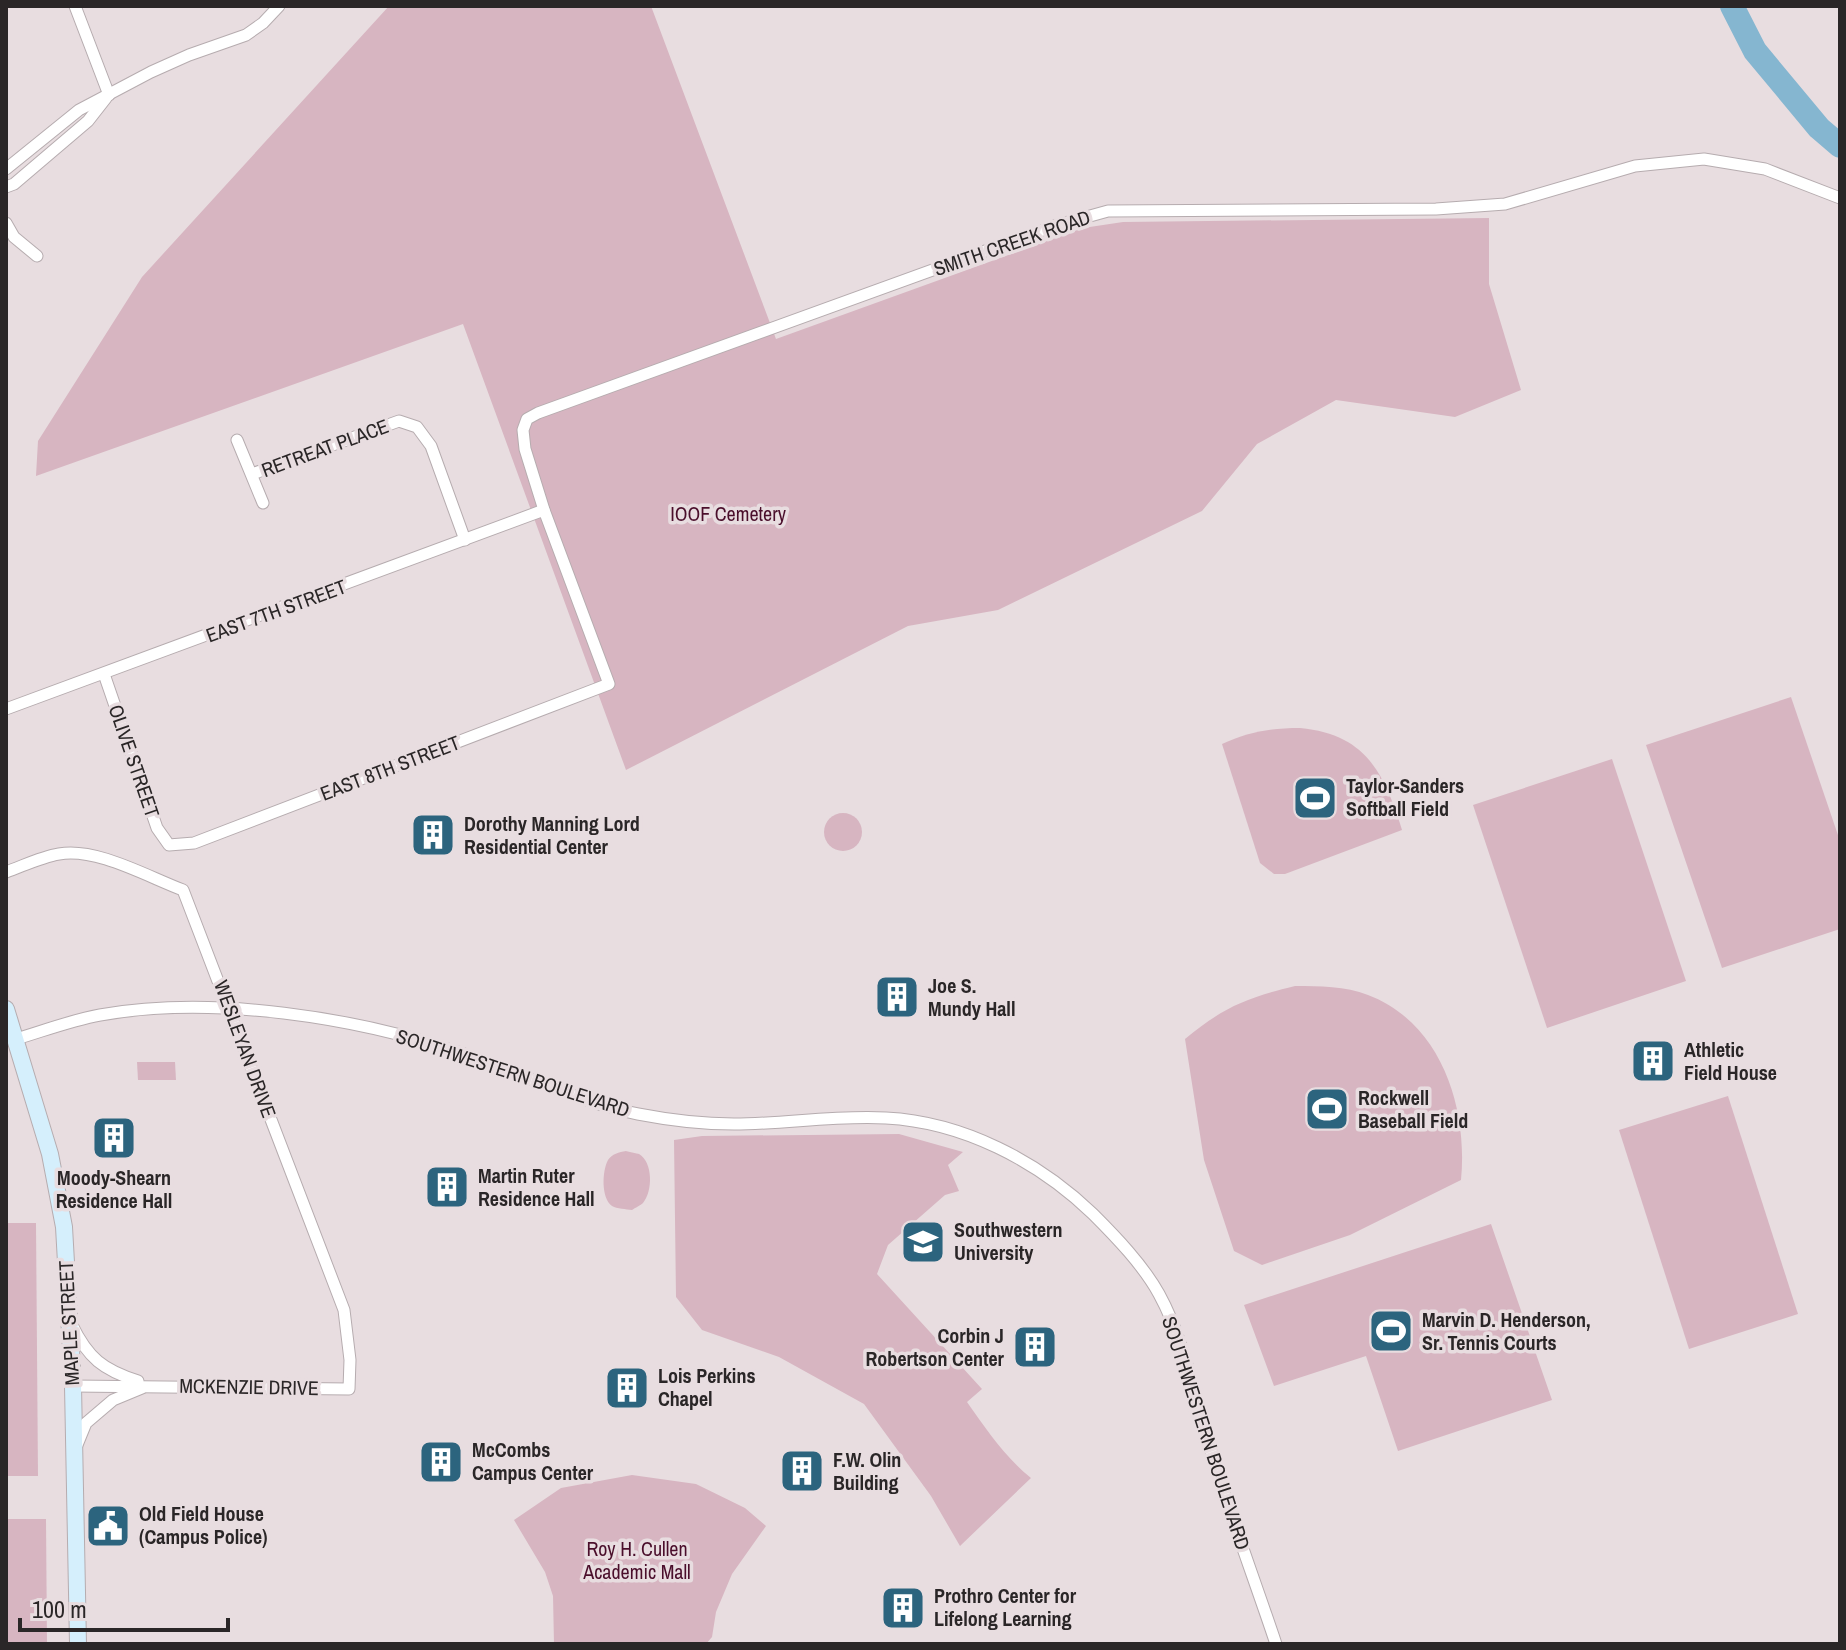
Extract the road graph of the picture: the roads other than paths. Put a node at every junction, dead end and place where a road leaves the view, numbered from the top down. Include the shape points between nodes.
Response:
1 (75, 6) edge
2 (279, 6) edge
3 (109, 95) junction
4 (6, 169) edge
5 (6, 187) edge
6 (1840, 198) edge
7 (6, 223) edge
8 (37, 256) dead end
9 (237, 440) dead end
10 (252, 474) junction
11 (263, 503) dead end
12 (544, 510) junction
13 (465, 540) junction
14 (104, 674) junction
15 (609, 684) joint
16 (6, 709) edge
17 (169, 845) joint
18 (6, 872) edge
19 (230, 1007) junction
20 (6, 1009) edge
21 (16, 1039) junction
22 (70, 1319) junction
23 (150, 1385) junction
24 (73, 1386) junction
25 (349, 1389) joint
26 (75, 1449) junction
27 (78, 1644) edge
28 (1276, 1644) edge

1 - 3 street
2 - 3 street via 246,35 189,55
3 - 4 street via 79,110
3 - 5 street via 88,121
6 - 12 street, SMITH CREEK ROAD via 1765,169 1704,159 1635,166 1505,204 1108,211 538,413 527,419 523,439
7 - 8 street
9 - 10 street, RETREAT PLACE
10 - 11 street, RETREAT PLACE
10 - 13 street, RETREAT PLACE via 399,421 417,427 431,446
12 - 13 street, EAST 7TH STREET
12 - 15 street, SMITH CREEK ROAD
13 - 14 street, EAST 7TH STREET
14 - 16 street, EAST 7TH STREET
14 - 17 street, OLIVE STREET via 157,828
15 - 17 street, EAST 8TH STREET via 194,843
18 - 19 street, WESLEYAN DRIVE via 59,854 82,854 183,890
19 - 21 street, SOUTHWESTERN BOULEVARD via 100,1015
19 - 25 street, WESLEYAN DRIVE via 344,1310
19 - 28 street, SOUTHWESTERN BOULEVARD via 397,1034 642,1115 734,1124 892,1118 931,1123 997,1146 1037,1168 1091,1212 1158,1293
20 - 21 street, MAPLE STREET
21 - 22 street, MAPLE STREET via 57,1185
22 - 23 street, MCKENZIE DRIVE via 89,1355 117,1374
22 - 24 street, MAPLE STREET
23 - 24 street, MCKENZIE DRIVE
23 - 25 street, MCKENZIE DRIVE
23 - 26 street, MCKENZIE DRIVE via 113,1400 86,1423
24 - 26 street, MAPLE STREET
26 - 27 street, MAPLE STREET

